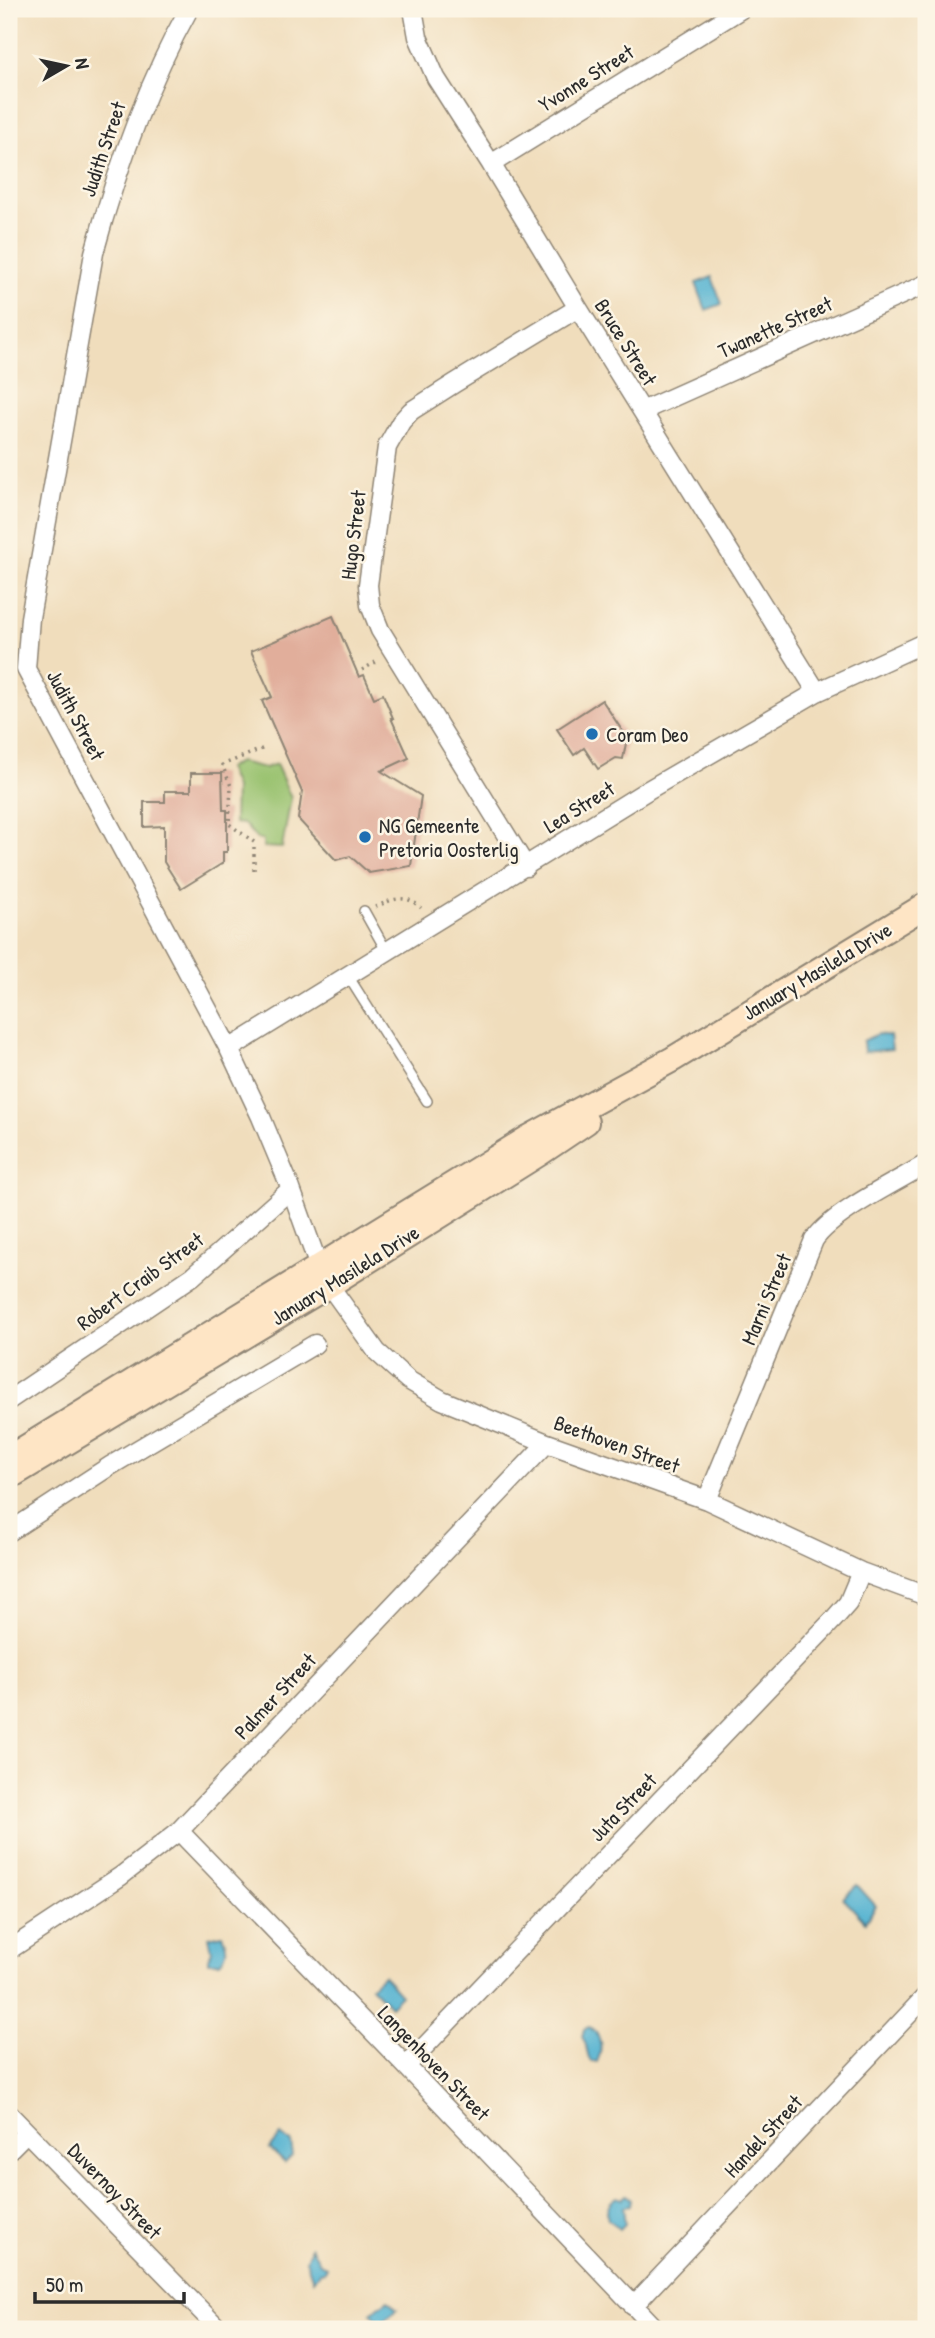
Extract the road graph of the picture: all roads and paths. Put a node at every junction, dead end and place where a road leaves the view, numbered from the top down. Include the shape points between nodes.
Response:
1 (189, 9) edge
2 (413, 9) edge
3 (741, 9) edge
4 (491, 164) junction
5 (926, 284) edge
6 (578, 308) junction
7 (642, 411) junction
8 (926, 642) edge
9 (17, 672) edge
10 (817, 692) junction
11 (264, 748) dead end
12 (526, 867) junction
13 (254, 870) dead end
14 (926, 905) edge
15 (364, 911) joint
16 (431, 925) junction
17 (387, 952) junction
18 (348, 976) junction
19 (229, 1049) junction
20 (426, 1101) dead end
21 (926, 1164) edge
22 (291, 1189) junction
23 (324, 1276) junction
24 (315, 1344) dead end
25 (9, 1400) edge
26 (547, 1443) junction
27 (9, 1458) edge
28 (9, 1477) edge
29 (707, 1500) junction
30 (9, 1532) edge
31 (861, 1572) junction
32 (926, 1596) edge
33 (179, 1830) junction
34 (9, 1950) edge
35 (926, 1996) edge
36 (406, 2066) junction
37 (9, 2114) edge
38 (26, 2133) junction
39 (9, 2150) edge
40 (633, 2306) junction
41 (219, 2329) edge
42 (656, 2329) edge

1 - 9 street, Judith Street via 148,90 94,253
2 - 4 street, Bruce Street via 418,37 436,78
3 - 4 street, Yvonne Street
4 - 6 street, Bruce Street
5 - 7 street, Twanette Street
6 - 7 street, Bruce Street
6 - 12 street, Hugo Street via 411,411 401,422 387,447 368,585 380,630
7 - 10 street, Bruce Street
8 - 10 street, Lea Street
9 - 19 street, Judith Street
10 - 12 street, Lea Street
11 - 13 path via 222,765 230,786 229,824 254,842
12 - 16 street, Lea Street
14 - 23 main road, January Masilela Drive via 673,1059 540,1153
15 - 16 path via 404,897 421,907
15 - 17 lane
16 - 17 street, Lea Street
17 - 18 street, Lea Street
18 - 19 street, Lea Street
18 - 20 lane
19 - 22 street, Judith Street
21 - 29 street, Marni Street via 821,1229
22 - 23 street, Judith Street
22 - 25 street, Robert Craib Street via 193,1276
23 - 26 street, Beethoven Street via 377,1352 408,1380
23 - 27 main road, January Masilela Drive
23 - 28 main road, January Masilela Drive
24 - 30 street
26 - 29 street, Beethoven Street
26 - 33 street, Palmer Street
29 - 31 street, Beethoven Street
31 - 32 street, Beethoven Street
31 - 36 street, Juta Street via 848,1602 833,1620
33 - 34 street, Palmer Street via 121,1876
33 - 36 street, Langenhoven Street
35 - 40 street, Handel Street
36 - 40 street, Langenhoven Street
37 - 38 street, Duvernoy Street
38 - 39 street
38 - 41 street, Duvernoy Street
40 - 42 street, Langenhoven Street

